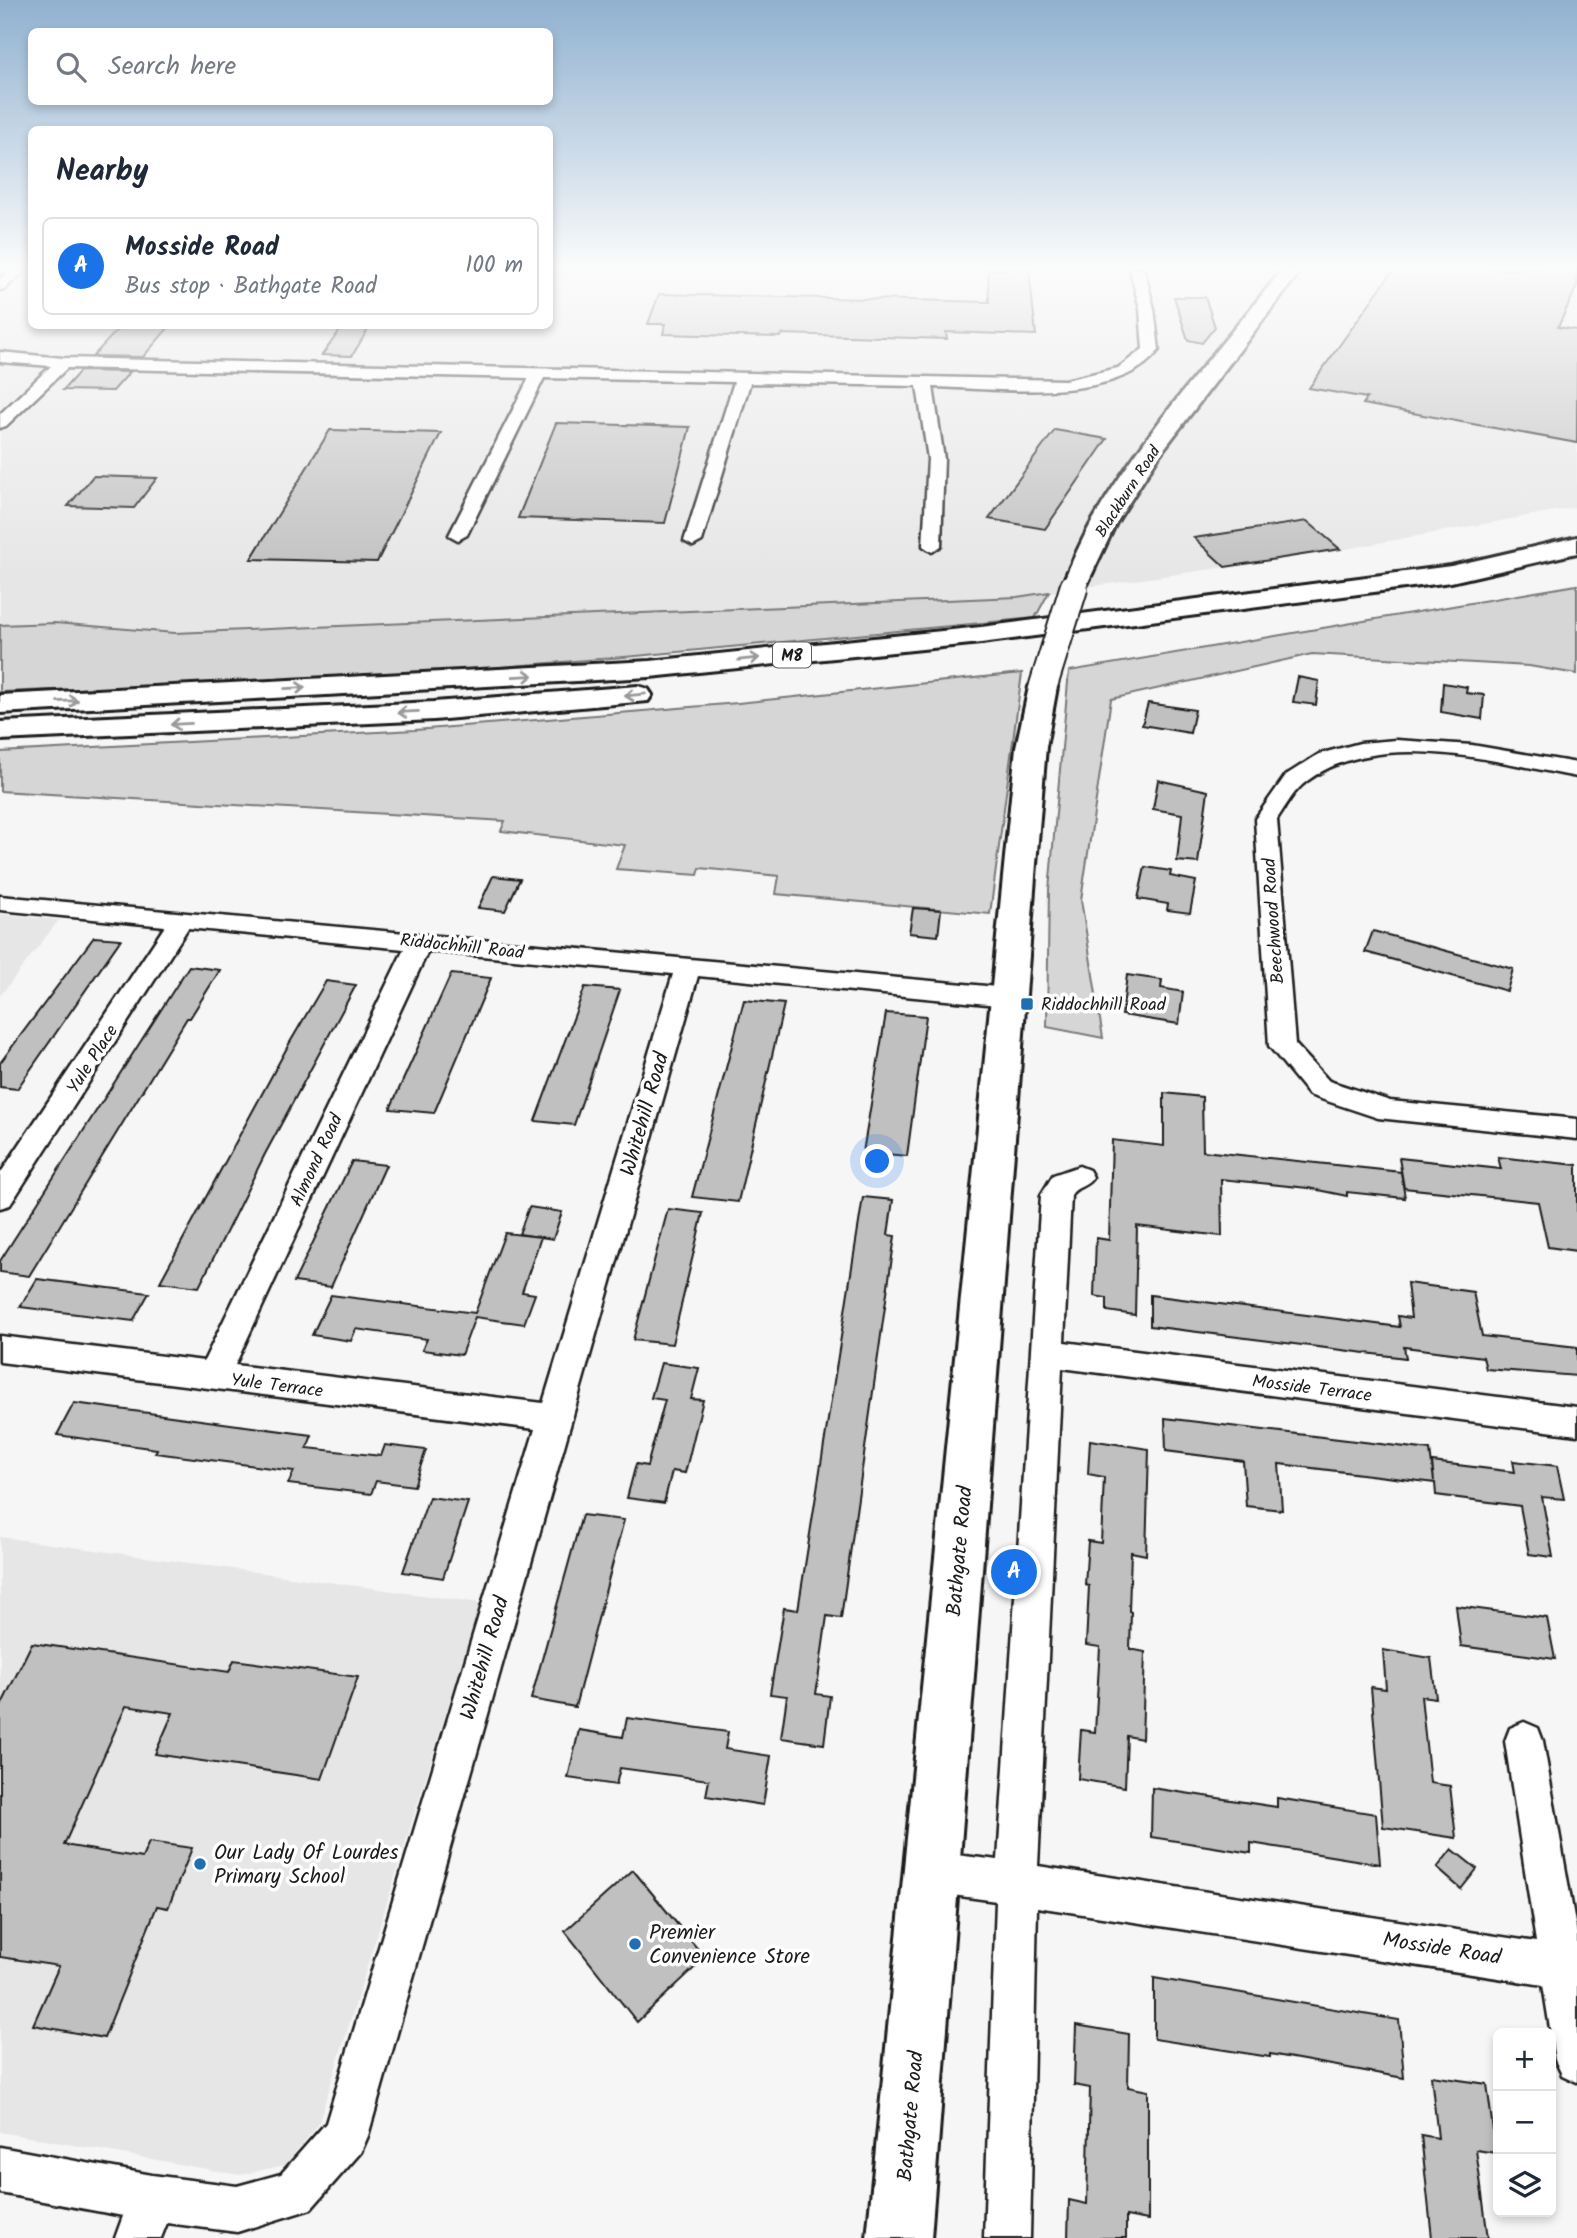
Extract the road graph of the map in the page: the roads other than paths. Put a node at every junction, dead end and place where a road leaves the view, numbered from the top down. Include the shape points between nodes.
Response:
1 (52, 373) edge
2 (514, 373) edge
3 (1120, 373) edge
4 (1209, 373) edge
5 (538, 374) junction
6 (743, 379) junction
7 (924, 382) junction
8 (0, 423) edge
9 (458, 535) dead end
10 (694, 541) dead end
11 (1577, 545) edge
12 (932, 546) dead end
13 (1577, 571) edge
14 (1043, 687) joint
15 (0, 704) edge
16 (0, 731) edge
17 (1577, 770) edge
18 (0, 903) edge
19 (181, 920) junction
20 (420, 942) junction
21 (687, 969) junction
22 (1008, 997) junction
23 (1577, 1129) edge
24 (1079, 1177) dead end
25 (0, 1197) edge
26 (0, 1349) edge
27 (1046, 1353) junction
28 (213, 1377) junction
29 (555, 1418) junction
30 (1577, 1421) edge
31 (1524, 1741) dead end
32 (932, 1872) junction
33 (1017, 1883) junction
34 (1568, 1968) edge
35 (1577, 2060) edge
36 (0, 2170) edge
37 (145, 2218) edge
38 (899, 2238) edge
39 (1007, 2238) edge

1 - 8 street
2 - 5 street
3 - 7 street via 1065,385
4 - 14 main road, Blackburn Road, bridge via 1107,517 1074,587
5 - 6 street
5 - 9 street
6 - 7 street
6 - 10 street
7 - 12 street via 936,459
15 -> 11 main road, M8 via 650,669 981,635 1437,576
13 -> 16 main road, M8 via 1338,612 973,662 500,706
14 - 22 main road, Bathgate Road via 1031,747
17 - 23 street, Beechwood Road via 1443,748 1388,746 1339,753 1298,776 1266,819 1282,1046 1319,1088 1388,1111
18 - 19 street, Riddochhill Road
19 - 20 street, Riddochhill Road
19 - 25 street, Yule Place
20 - 21 street, Riddochhill Road
20 - 28 street, Almond Road
21 - 22 street, Riddochhill Road
21 - 29 street, Whitehill Road
22 - 32 main road, Bathgate Road
24 - 27 street via 1063,1183 1056,1195
26 - 28 street, Yule Terrace
27 - 30 street, Mosside Terrace
27 - 33 street
28 - 29 street, Yule Terrace
29 - 37 street, Whitehill Road via 345,2136 295,2193 237,2208
31 - 34 street
32 - 33 street, Mosside Road
32 - 38 main road, Bathgate Road
33 - 34 street, Mosside Road
33 - 39 street
34 - 35 street
36 - 37 street, Whitehill Road

